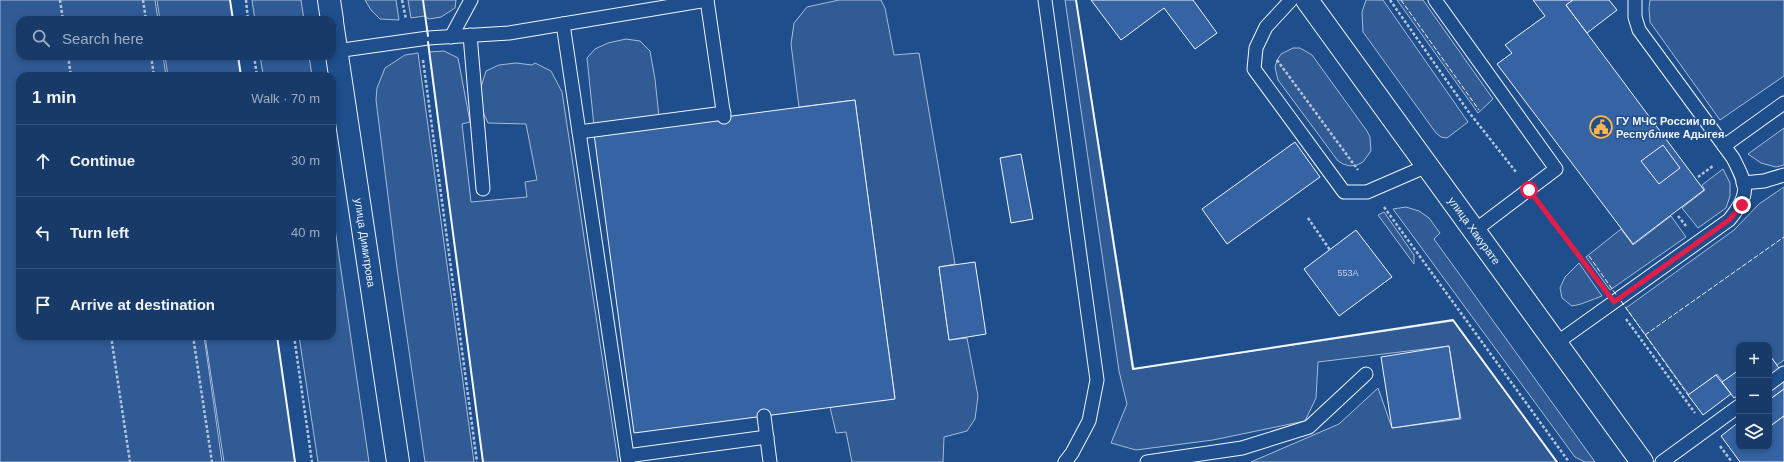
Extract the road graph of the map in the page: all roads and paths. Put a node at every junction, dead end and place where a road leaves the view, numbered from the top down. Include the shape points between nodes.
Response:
1 (60, 0) edge
2 (143, 0) edge
3 (246, 0) edge
4 (329, 0) edge
5 (402, 0) edge
6 (471, 0) edge
7 (707, 0) edge
8 (1045, 0) edge
9 (1291, 0) edge
10 (1307, 0) edge
11 (1390, 0) edge
12 (1435, 0) edge
13 (1634, 0) edge
14 (62, 16) edge
15 (145, 16) edge
16 (248, 16) edge
17 (331, 16) edge
18 (563, 24) junction
19 (470, 35) junction
20 (451, 37) junction
21 (1261, 38) junction
22 (416, 40) junction
23 (336, 51) joint
24 (69, 60) edge
25 (152, 60) edge
26 (254, 60) edge
27 (70, 72) edge
28 (153, 72) edge
29 (256, 72) edge
30 (1784, 103) edge
31 (579, 132) junction
32 (1724, 146) junction
33 (1427, 166) junction
34 (1784, 175) edge
35 (1744, 183) junction
36 (483, 189) dead end
37 (1372, 190) junction
38 (1529, 190) junction
39 (1308, 218) dead end
40 (1474, 231) junction
41 (1330, 250) dead end
42 (1614, 302) junction
43 (112, 340) edge
44 (194, 340) edge
45 (295, 340) edge
46 (1555, 344) junction
47 (1366, 374) dead end
48 (1784, 374) edge
49 (1772, 382) edge
50 (1736, 408) edge
51 (764, 416) dead end
52 (1707, 429) junction
53 (767, 437) junction
54 (627, 459) edge
55 (130, 462) edge
56 (212, 462) edge
57 (312, 462) edge
58 (398, 462) edge
59 (477, 462) edge
60 (770, 462) edge
61 (1065, 462) edge
62 (1147, 462) edge
63 (1569, 462) edge
64 (1642, 462) edge
65 (1662, 462) edge
66 (1732, 462) edge

1 - 14 path
2 - 15 path
3 - 16 path
4 - 17 main road, улица Димитрова
5 - 22 path via 405,18
6 - 20 lane
7 - 18 lane
7 - 31 lane via 724,115
8 - 61 lane via 1097,380 1089,421
9 - 21 lane via 1266,28
10 - 33 main road, улица Хакурате
11 - 38 path via 1468,111
12 - 38 lane via 1556,169
13 - 32 lane via 1634,17 1639,30
18 - 19 lane via 509,33
18 - 31 lane
19 - 20 lane
19 - 36 lane
20 - 22 lane
21 - 37 path
21 - 37 lane via 1256,48 1254,69 1344,192
22 - 23 lane
22 - 59 path via 422,53
23 - 58 main road, улица Димитрова
24 - 27 path
25 - 28 path
26 - 29 path
30 - 32 lane
31 - 54 lane
32 - 35 lane via 1733,158
33 - 37 lane
33 - 40 main road, улица Хакурате
34 - 35 lane
35 - 42 lane via 1742,205 1729,220
37 - 63 path
38 - 40 lane
38 - 42 path
39 - 41 path
40 - 46 main road, улица Хакурате
42 - 46 lane
42 - 52 path
43 - 55 path
44 - 56 path
45 - 57 path
46 - 64 main road, улица Хакурате
47 - 62 lane via 1309,427 1242,448
48 - 49 lane
50 - 52 lane
51 - 53 lane
52 - 65 lane
52 - 66 path
53 - 54 lane
53 - 60 lane

